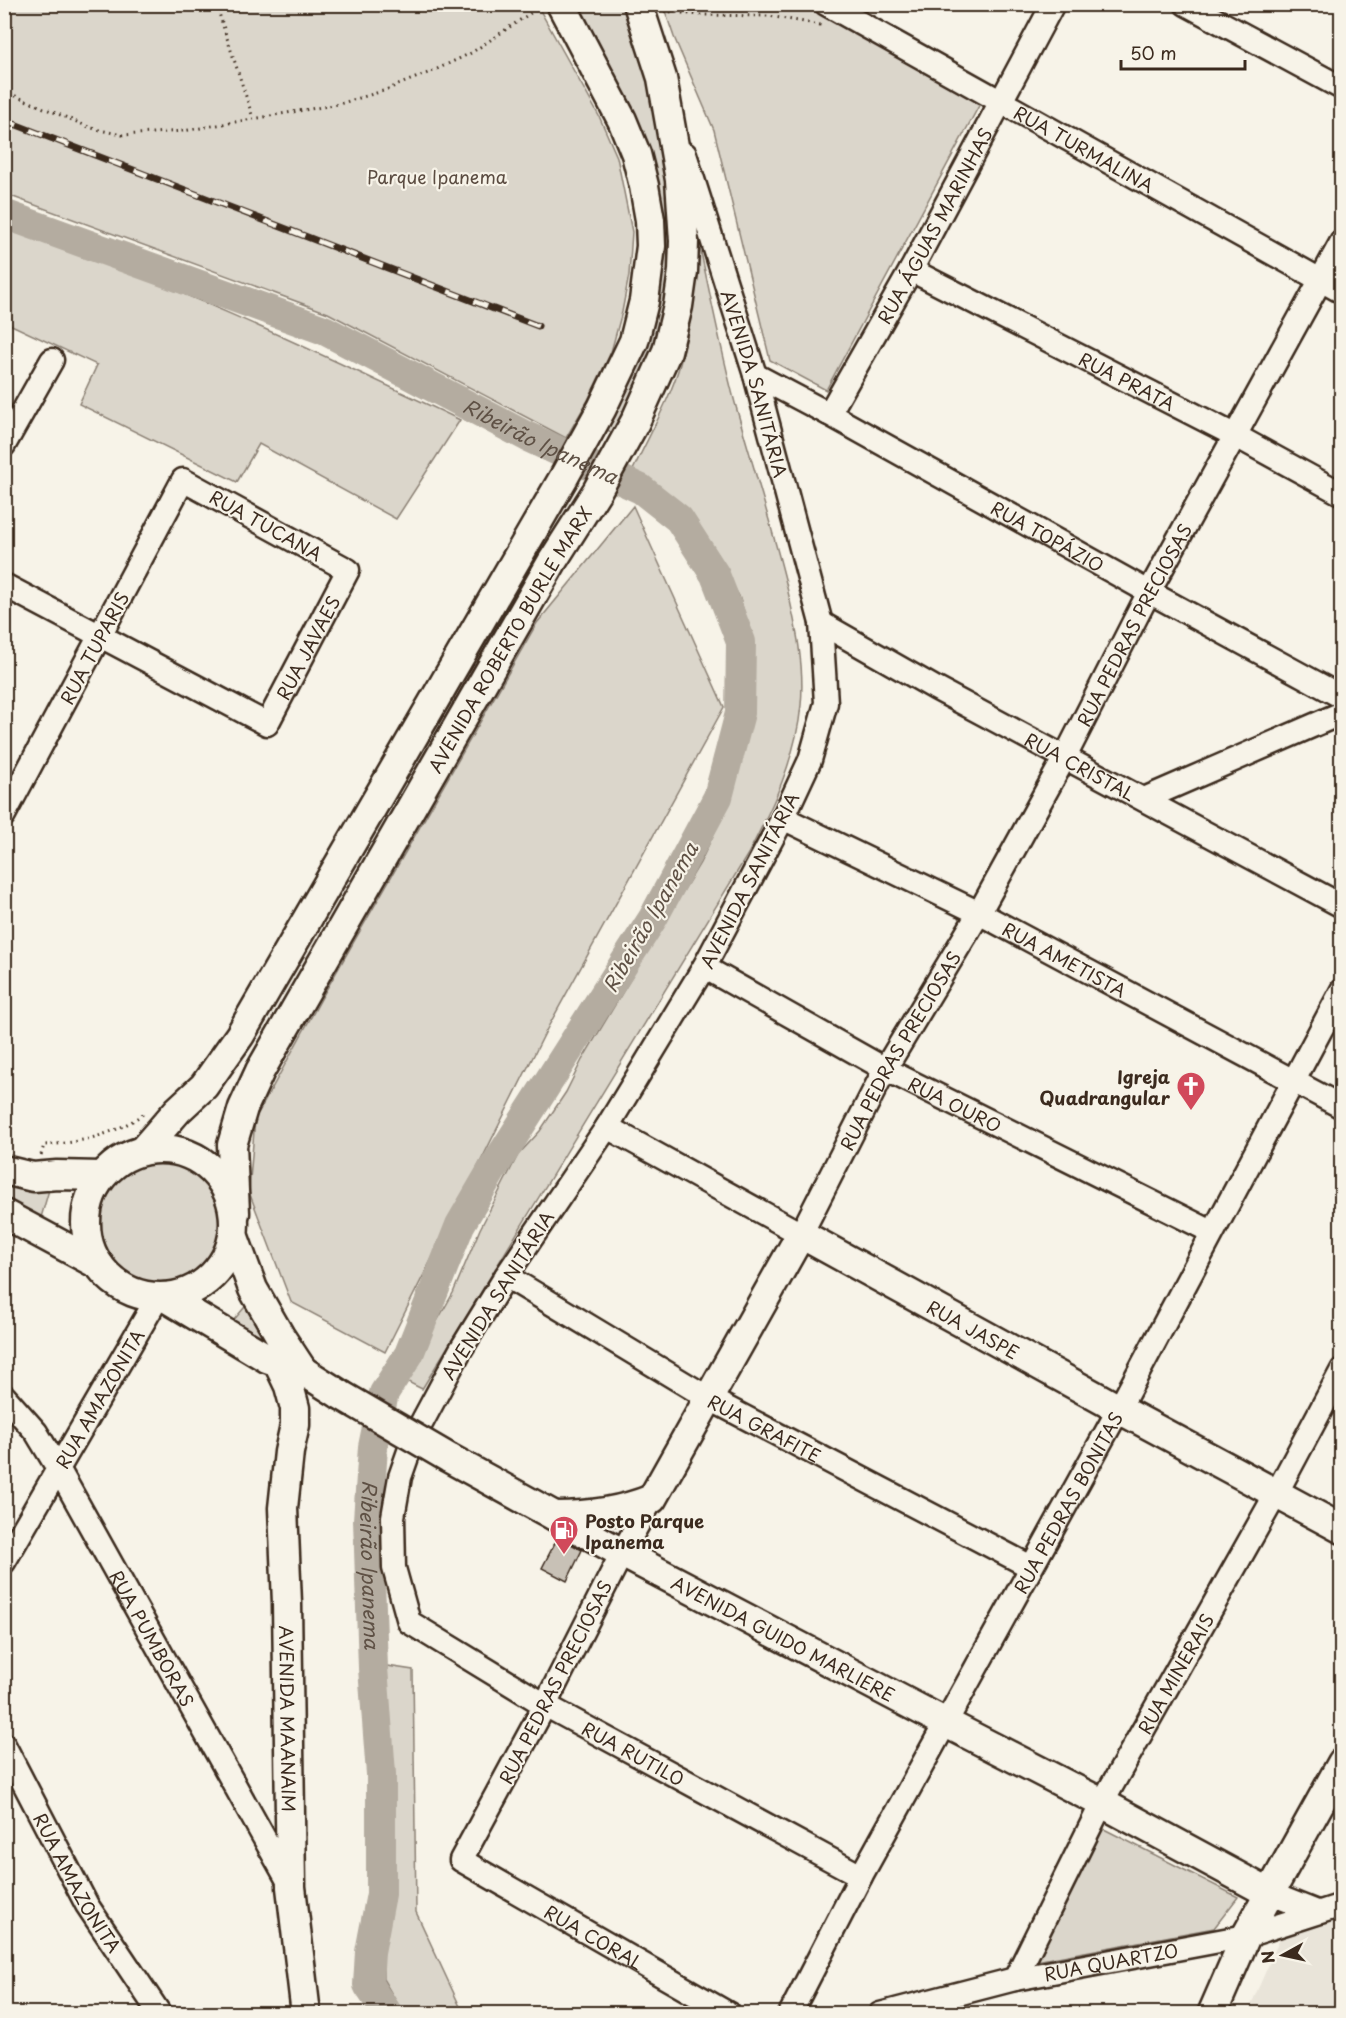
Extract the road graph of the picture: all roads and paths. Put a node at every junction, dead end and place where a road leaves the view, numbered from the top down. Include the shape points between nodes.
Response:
1 (216, 4) edge
2 (542, 4) edge
3 (561, 4) edge
4 (600, 4) edge
5 (826, 4) edge
6 (1053, 4) edge
7 (1186, 4) edge
8 (639, 6) edge
9 (858, 22) junction
10 (662, 78) junction
11 (1341, 88) edge
12 (4, 91) edge
13 (1000, 103) junction
14 (253, 118) junction
15 (1341, 241) edge
16 (911, 270) junction
17 (1322, 281) junction
18 (1341, 292) edge
19 (52, 360) dead end
20 (755, 375) junction
21 (829, 414) junction
22 (1236, 436) junction
23 (4, 445) edge
24 (183, 480) joint
25 (1341, 494) edge
26 (348, 570) joint
27 (4, 585) edge
28 (1149, 592) junction
29 (821, 623) junction
30 (100, 636) junction
31 (1341, 697) edge
32 (1341, 714) edge
33 (1065, 757) junction
34 (1144, 800) junction
35 (4, 815) edge
36 (783, 818) junction
37 (1341, 906) edge
38 (979, 913) junction
39 (704, 967) junction
40 (1341, 990) edge
41 (885, 1070) junction
42 (1293, 1080) junction
43 (1341, 1107) edge
44 (150, 1110) dead end
45 (607, 1127) junction
46 (144, 1149) junction
47 (4, 1170) edge
48 (101, 1176) junction
49 (33, 1177) junction
50 (4, 1214) edge
51 (234, 1225) junction
52 (1212, 1232) junction
53 (801, 1234) junction
54 (99, 1265) junction
55 (506, 1276) junction
56 (161, 1297) junction
57 (291, 1367) junction
58 (1341, 1370) edge
59 (334, 1390) junction
60 (4, 1396) edge
61 (710, 1399) junction
62 (1119, 1409) junction
63 (296, 1425) junction
64 (59, 1470) junction
65 (1276, 1494) junction
66 (652, 1499) junction
67 (555, 1516) junction
68 (1341, 1529) edge
69 (622, 1553) junction
70 (4, 1562) edge
71 (1031, 1567) junction
72 (409, 1623) joint
73 (545, 1705) junction
74 (946, 1723) junction
75 (4, 1745) edge
76 (1341, 1763) edge
77 (1102, 1803) junction
78 (461, 1860) joint
79 (861, 1876) junction
80 (291, 1887) junction
81 (1269, 1893) junction
82 (1341, 1905) edge
83 (1317, 1912) junction
84 (1246, 1936) junction
85 (1015, 1979) junction
86 (160, 2013) edge
87 (306, 2013) edge
88 (729, 2013) edge
89 (789, 2013) edge
90 (880, 2013) edge
91 (1212, 2013) edge

1 - 14 path
2 - 14 path via 471,53 393,87 339,104
3 - 46 main road, AVENIDA ROBERTO BURLE MARX via 622,120 644,186 651,246 634,341 602,408 240,1035 204,1086
4 - 8 path
5 - 9 street, RUA TURMALINA
6 - 13 street, RUA ÁGUAS MARINHAS
7 - 11 street
8 - 9 path via 699,15 769,16 831,26
8 - 10 main road, AVENIDA ROBERTO BURLE MARX
9 - 13 street, RUA TURMALINA
10 - 20 street, AVENIDA SANITÁRIA
10 - 51 main road, AVENIDA ROBERTO BURLE MARX via 684,217 683,271 667,351 635,422 597,491 552,562 260,1071 232,1145
12 - 14 path via 91,128 122,135 183,131
13 - 16 street, RUA ÁGUAS MARINHAS
13 - 17 street, RUA TURMALINA
15 - 17 street, RUA PEDRAS PRECIOSAS
16 - 21 street, RUA ÁGUAS MARINHAS
16 - 22 street, RUA PRATA
17 - 18 street, RUA TURMALINA
17 - 22 street, RUA PEDRAS PRECIOSAS
19 - 23 street
20 - 21 street, RUA TOPÁZIO
20 - 29 street, AVENIDA SANITÁRIA
21 - 28 street, RUA TOPÁZIO
22 - 25 street, RUA PRATA
22 - 28 street, RUA PEDRAS PRECIOSAS
24 - 26 street, RUA TUCANA
24 - 30 street, RUA TUPARIS
26 - 30 street, RUA JAVAES via 267,724
27 - 30 street
28 - 31 street, RUA TOPÁZIO
28 - 33 street, RUA PEDRAS PRECIOSAS
29 - 33 street, RUA CRISTAL
29 - 36 street, AVENIDA SANITÁRIA via 826,703 810,760
30 - 35 street, RUA TUPARIS
32 - 34 street
33 - 34 street, RUA CRISTAL
33 - 38 street, RUA PEDRAS PRECIOSAS
34 - 37 street, RUA CRISTAL
36 - 38 street, RUA AMETISTA
36 - 39 street, AVENIDA SANITÁRIA
38 - 41 street, RUA PEDRAS PRECIOSAS
38 - 42 street, RUA AMETISTA
39 - 41 street, RUA OURO
39 - 45 street, AVENIDA SANITÁRIA
40 - 42 street, RUA PEDRAS BONITAS
41 - 52 street, RUA OURO
41 - 53 street, RUA PEDRAS PRECIOSAS
42 - 43 street, RUA AMETISTA
42 - 52 street, RUA PEDRAS BONITAS
44 - 49 path via 105,1135 44,1145
45 - 53 street, RUA JASPE
45 - 55 street, AVENIDA SANITÁRIA
46 - 48 main road via 120,1159
46 - 51 main road via 175,1149 203,1161 224,1183
47 - 49 main road
48 - 49 main road
48 - 54 main road via 90,1197 86,1221 89,1244
50 - 54 main road
51 - 56 main road via 228,1256 216,1272 184,1294
51 - 57 main road, AVENIDA GUIDO MARLIERE via 253,1289 280,1336
52 - 62 street, RUA PEDRAS BONITAS
53 - 61 main road, RUA PEDRAS PRECIOSAS
53 - 62 main road, RUA JASPE
54 - 56 main road via 124,1288 140,1295
55 - 61 street, RUA GRAFITE
55 - 72 street, AVENIDA SANITÁRIA via 440,1387 414,1437 400,1477 393,1517 394,1569
56 - 57 main road, AVENIDA GUIDO MARLIERE via 267,1358
56 - 64 street, RUA AMAZONITA
57 - 59 main road, AVENIDA GUIDO MARLIERE
57 - 63 main road, AVENIDA MAANAIM
58 - 65 street, RUA MINERAIS
59 - 63 main road, AVENIDA MAANAIM via 315,1398
59 - 67 main road, AVENIDA GUIDO MARLIERE, bridge
60 - 64 street, RUA PUMBORAS via 36,1432
61 - 66 main road, RUA PEDRAS PRECIOSAS
61 - 71 street, RUA GRAFITE
62 - 65 main road, RUA JASPE
62 - 71 street, RUA PEDRAS BONITAS
63 - 80 main road, AVENIDA MAANAIM via 283,1508
64 - 70 street, RUA AMAZONITA
64 - 80 street, RUA PUMBORAS
65 - 68 main road, RUA JASPE
65 - 77 street, RUA MINERAIS
66 - 67 main road via 604,1513
66 - 69 street, RUA PEDRAS PRECIOSAS
67 - 69 main road, AVENIDA GUIDO MARLIERE
69 - 73 street, RUA PEDRAS PRECIOSAS
69 - 74 main road, AVENIDA GUIDO MARLIERE
71 - 74 street, RUA PEDRAS BONITAS
72 - 73 street, RUA RUTILO
73 - 78 street, RUA PEDRAS PRECIOSAS
73 - 79 street, RUA RUTILO
74 - 77 main road, AVENIDA GUIDO MARLIERE
74 - 79 street, RUA PEDRAS BONITAS
75 - 86 street, RUA AMAZONITA via 87,1905
76 - 81 main road
77 - 81 main road, AVENIDA GUIDO MARLIERE
77 - 85 street, RUA MINERAIS
78 - 88 street, RUA CORAL
79 - 89 street, RUA PEDRAS BONITAS
80 - 87 main road, AVENIDA MAANAIM
81 - 83 street
81 - 84 main road
82 - 83 street, RUA QUARTZO
83 - 84 street, RUA QUARTZO
84 - 85 street, RUA QUARTZO
84 - 91 main road
85 - 90 street, RUA QUARTZO

